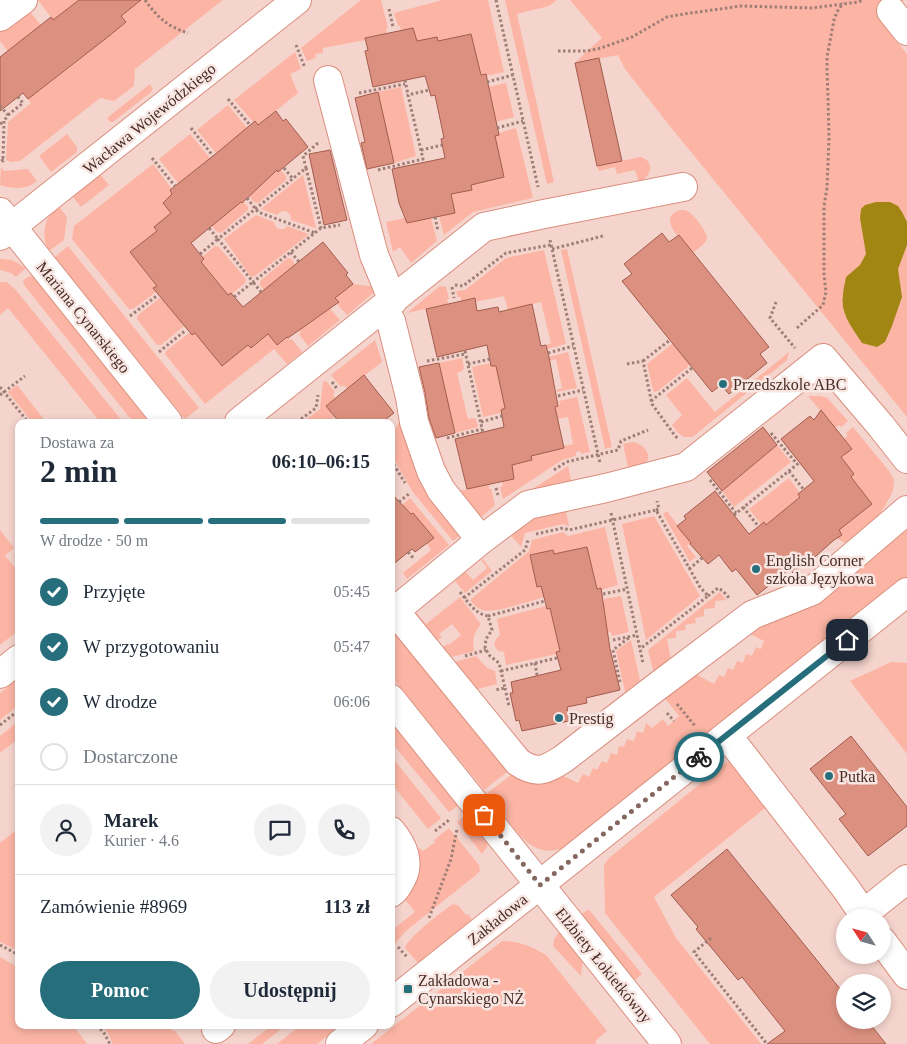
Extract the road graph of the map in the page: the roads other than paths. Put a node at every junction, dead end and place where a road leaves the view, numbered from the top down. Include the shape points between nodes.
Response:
1 (23, 0) edge
2 (297, 0) edge
3 (0, 18) edge
4 (334, 101) road end
5 (683, 187) dead end
6 (4, 225) edge
7 (392, 311) junction
8 (166, 419) edge
9 (244, 419) edge
10 (907, 459) edge
11 (907, 510) edge
12 (481, 540) junction
13 (907, 592) edge
14 (395, 611) edge
15 (395, 615) edge
16 (15, 662) edge
17 (0, 674) edge
18 (395, 704) edge
19 (721, 740) junction
20 (395, 836) edge
21 (907, 879) edge
22 (540, 885) junction
23 (395, 891) edge
24 (860, 909) edge
25 (873, 909) edge
26 (891, 953) edge
27 (907, 975) edge
28 (395, 1000) edge
29 (359, 1029) edge
30 (340, 1044) edge
31 (667, 1044) edge

1 - 3 street
2 - 6 street, Wacława Wojewódzkiego
4 - 7 street
5 - 7 street via 484,227
6 - 8 street, Mariana Cynarskiego
7 - 9 street
7 - 12 street via 414,422 431,471 441,490
10 - 12 street via 822,358 686,468 528,505
11 - 15 street via 812,591 752,615 563,759 541,770 518,762
12 - 14 street
13 - 19 street, Zakładowa
16 - 17 street
18 - 22 street
19 - 22 street, Zakładowa
19 - 24 street
20 - 23 street via 406,862 404,875
21 - 25 street
22 - 28 street, Zakładowa
22 - 31 street, Elżbiety Łokietkówny
26 - 27 street
29 - 30 street

